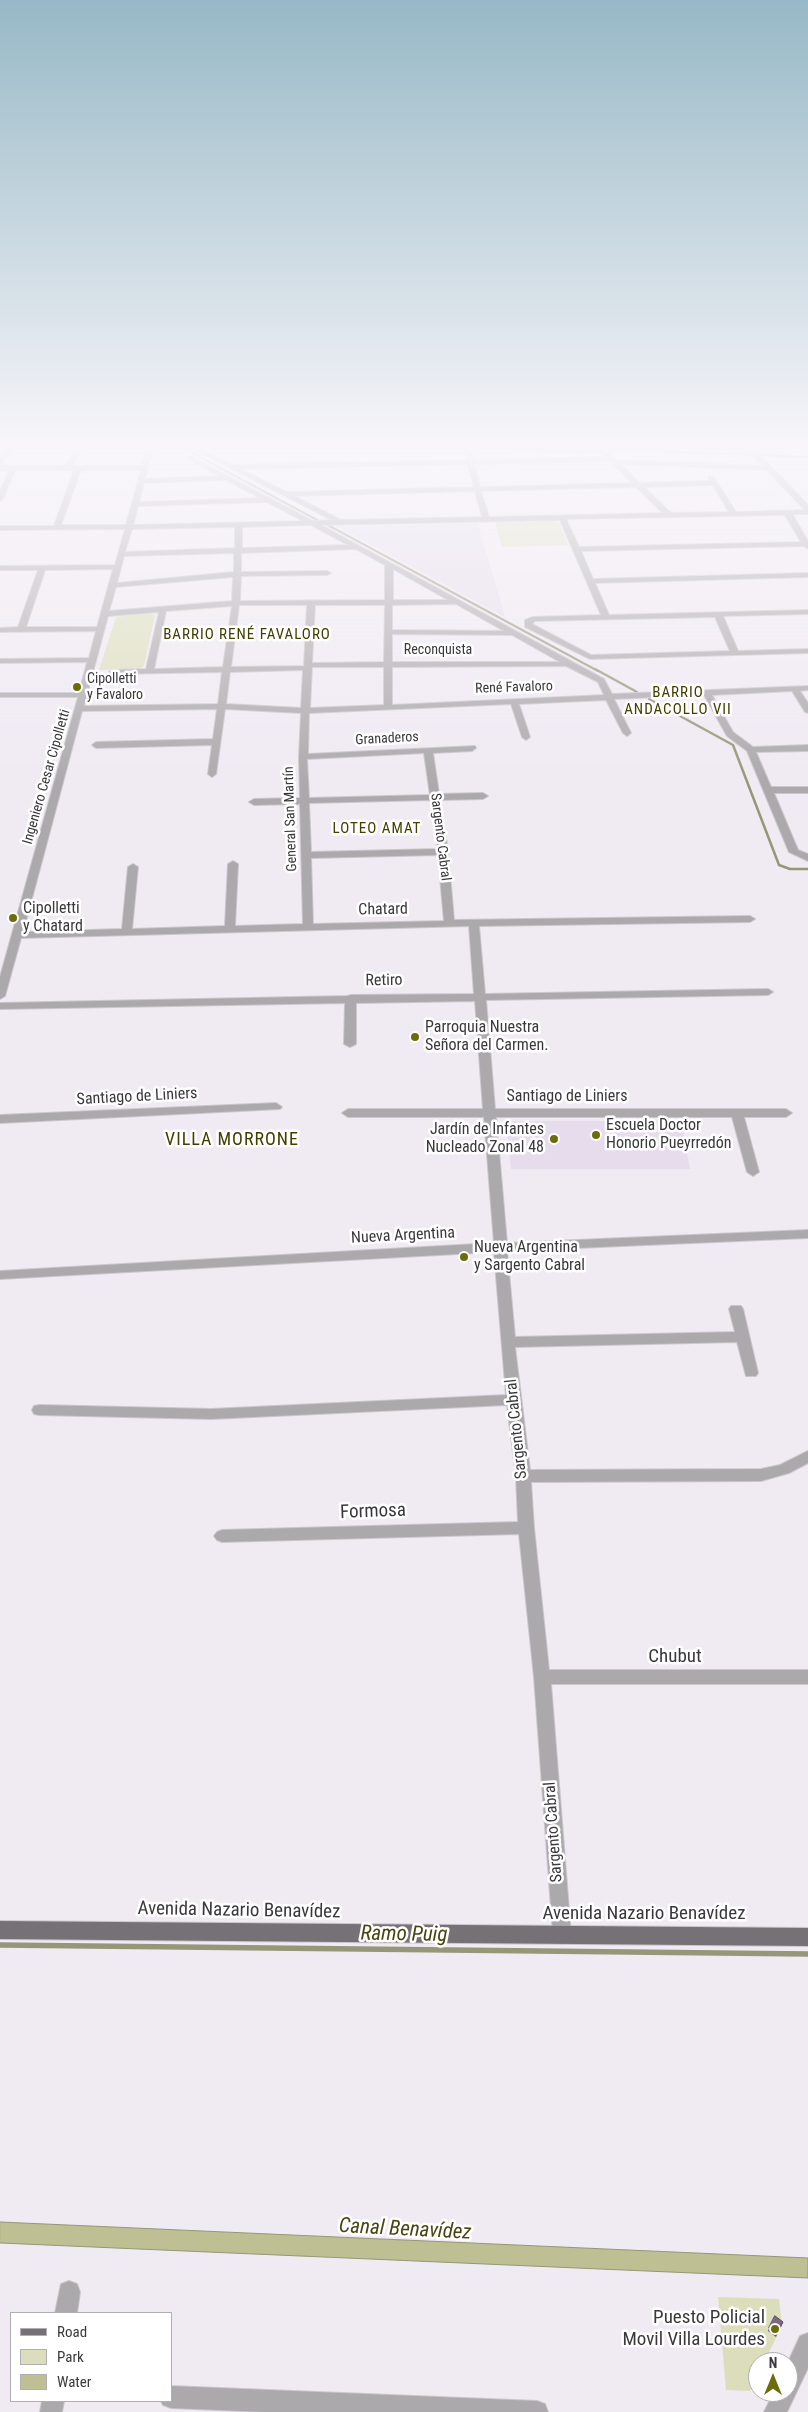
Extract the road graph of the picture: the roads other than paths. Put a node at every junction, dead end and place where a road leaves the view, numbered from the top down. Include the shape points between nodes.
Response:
1 (120, 562) edge
2 (239, 562) edge
3 (384, 562) edge
4 (581, 562) edge
5 (389, 564) junction
6 (119, 567) junction
7 (0, 568) edge
8 (42, 568) junction
9 (328, 573) dead end
10 (238, 574) junction
11 (808, 575) edge
12 (590, 582) junction
13 (114, 585) junction
14 (311, 602) junction
15 (388, 602) junction
16 (458, 602) junction
17 (236, 603) junction
18 (163, 609) junction
19 (808, 612) edge
20 (106, 614) junction
21 (718, 614) junction
22 (606, 617) junction
23 (102, 629) junction
24 (0, 630) edge
25 (21, 630) junction
26 (388, 632) junction
27 (511, 632) junction
28 (808, 651) edge
29 (736, 653) junction
30 (94, 660) junction
31 (0, 661) edge
32 (388, 664) junction
33 (569, 664) junction
34 (308, 667) junction
35 (227, 671) junction
36 (113, 672) dead end
37 (149, 672) junction
38 (794, 688) junction
39 (808, 688) edge
40 (707, 693) junction
41 (84, 694) junction
42 (0, 695) edge
43 (610, 698) junction
44 (514, 702) junction
45 (222, 706) junction
46 (388, 708) junction
47 (80, 709) junction
48 (808, 710) edge
49 (306, 711) junction
50 (627, 733) dead end
51 (526, 737) dead end
52 (216, 742) junction
53 (96, 745) dead end
54 (472, 748) dead end
55 (808, 748) edge
56 (428, 750) junction
57 (751, 750) junction
58 (303, 757) junction
59 (212, 774) dead end
60 (768, 790) junction
61 (808, 790) edge
62 (483, 796) dead end
63 (435, 798) junction
64 (304, 801) junction
65 (254, 802) dead end
66 (443, 852) junction
67 (306, 855) junction
68 (808, 858) edge
69 (233, 864) dead end
70 (133, 867) dead end
71 (750, 919) dead end
72 (474, 923) junction
73 (449, 924) junction
74 (308, 927) junction
75 (230, 928) junction
76 (127, 934) junction
77 (17, 935) junction
78 (768, 992) dead end
79 (0, 996) edge
80 (480, 996) junction
81 (351, 998) junction
82 (0, 1006) edge
83 (350, 1044) dead end
84 (276, 1107) dead end
85 (348, 1113) dead end
86 (490, 1113) junction
87 (737, 1113) junction
88 (786, 1113) dead end
89 (0, 1119) edge
90 (753, 1172) dead end
91 (808, 1234) edge
92 (502, 1247) junction
93 (0, 1275) edge
94 (736, 1309) dead end
95 (741, 1337) junction
96 (509, 1342) junction
97 (752, 1373) dead end
98 (513, 1400) junction
99 (39, 1410) dead end
100 (808, 1456) edge
101 (523, 1476) junction
102 (526, 1528) junction
103 (222, 1536) dead end
104 (542, 1677) junction
105 (808, 1677) edge
106 (0, 1930) edge
107 (562, 1935) junction
108 (808, 1936) edge
109 (69, 2292) dead end
110 (66, 2312) edge
111 (808, 2344) edge
112 (798, 2366) edge
113 (172, 2397) edge
114 (312, 2408) edge
115 (535, 2412) edge

1 - 6 street, Ingeniero Cesar Cipolletti
2 - 10 street
3 - 5 street
4 - 12 street
5 - 15 street
5 - 16 street
6 - 8 street
6 - 13 street, Ingeniero Cesar Cipolletti
7 - 8 street
8 - 25 street
9 - 10 street
10 - 13 street
10 - 17 street
11 - 12 street
12 - 22 street
13 - 20 street, Ingeniero Cesar Cipolletti
14 - 15 street
14 - 17 street
14 - 34 street, General San Martín
15 - 16 street
15 - 26 street
16 - 27 street
17 - 18 street
17 - 35 street
18 - 20 street
18 - 37 street
19 - 21 street
20 - 23 street, Ingeniero Cesar Cipolletti
21 - 22 street
21 - 29 street
22 - 29 street via 534,619 528,624 590,657
23 - 25 street
23 - 30 street, Ingeniero Cesar Cipolletti
24 - 25 street
26 - 27 street
26 - 32 street
27 - 33 street
28 - 29 street
30 - 31 street
30 - 41 street, Ingeniero Cesar Cipolletti
32 - 33 street, Reconquista
32 - 34 street, Reconquista
32 - 46 street
33 - 43 street via 601,681
34 - 35 street, Reconquista
34 - 49 street, General San Martín
35 - 37 street, Reconquista
35 - 45 street
36 - 37 street, Reconquista
38 - 39 street, René Favaloro
38 - 40 street, René Favaloro
38 - 48 street
40 - 43 street, René Favaloro
40 - 57 street via 726,729
41 - 42 street
41 - 47 street, Ingeniero Cesar Cipolletti
43 - 44 street, René Favaloro
43 - 50 street
44 - 46 street, René Favaloro
44 - 51 street
45 - 47 street, René Favaloro
45 - 49 street, René Favaloro
45 - 52 street
46 - 49 street, René Favaloro
47 - 77 street, Ingeniero Cesar Cipolletti
49 - 58 street, General San Martín
52 - 53 street
52 - 59 street
54 - 56 street, Granaderos
55 - 57 street
56 - 58 street, Granaderos
56 - 63 street, Sargento Cabral
57 - 60 street
58 - 64 street, General San Martín
60 - 61 street
60 - 68 street via 794,852
62 - 63 street
63 - 64 street
63 - 66 street, Sargento Cabral
64 - 65 street
64 - 67 street, General San Martín
66 - 67 street
66 - 73 street, Sargento Cabral
67 - 74 street, General San Martín
69 - 75 street
70 - 76 street
71 - 72 street, Chatard
72 - 73 street, Chatard
72 - 80 street, Sargento Cabral
73 - 74 street, Chatard
74 - 75 street, Chatard
75 - 76 street, Chatard
76 - 77 street, Chatard
77 - 79 street, Ingeniero Cesar Cipolletti
78 - 80 street, Retiro
80 - 81 street, Retiro
80 - 86 street, Sargento Cabral
81 - 82 street, Retiro
81 - 83 street
84 - 89 street, Santiago de Liniers
85 - 86 street, Santiago de Liniers
86 - 87 street, Santiago de Liniers
86 - 92 street, Sargento Cabral
87 - 88 street, Santiago de Liniers
87 - 90 street
91 - 92 street, Nueva Argentina
92 - 93 street, Nueva Argentina
92 - 96 street, Sargento Cabral
94 - 95 street
95 - 96 street
95 - 97 street
96 - 98 street, Sargento Cabral
98 - 99 street via 211,1414
98 - 101 street, Sargento Cabral
100 - 101 street via 784,1469 761,1475
101 - 102 street, Sargento Cabral
102 - 103 street, Formosa
102 - 104 street, Sargento Cabral
104 - 105 street, Chubut
104 - 107 street, Sargento Cabral
106 - 107 main road, Avenida Nazario Benavídez
107 - 108 main road, Avenida Nazario Benavídez
109 - 110 street
111 - 112 street
113 - 114 street
114 - 115 street

